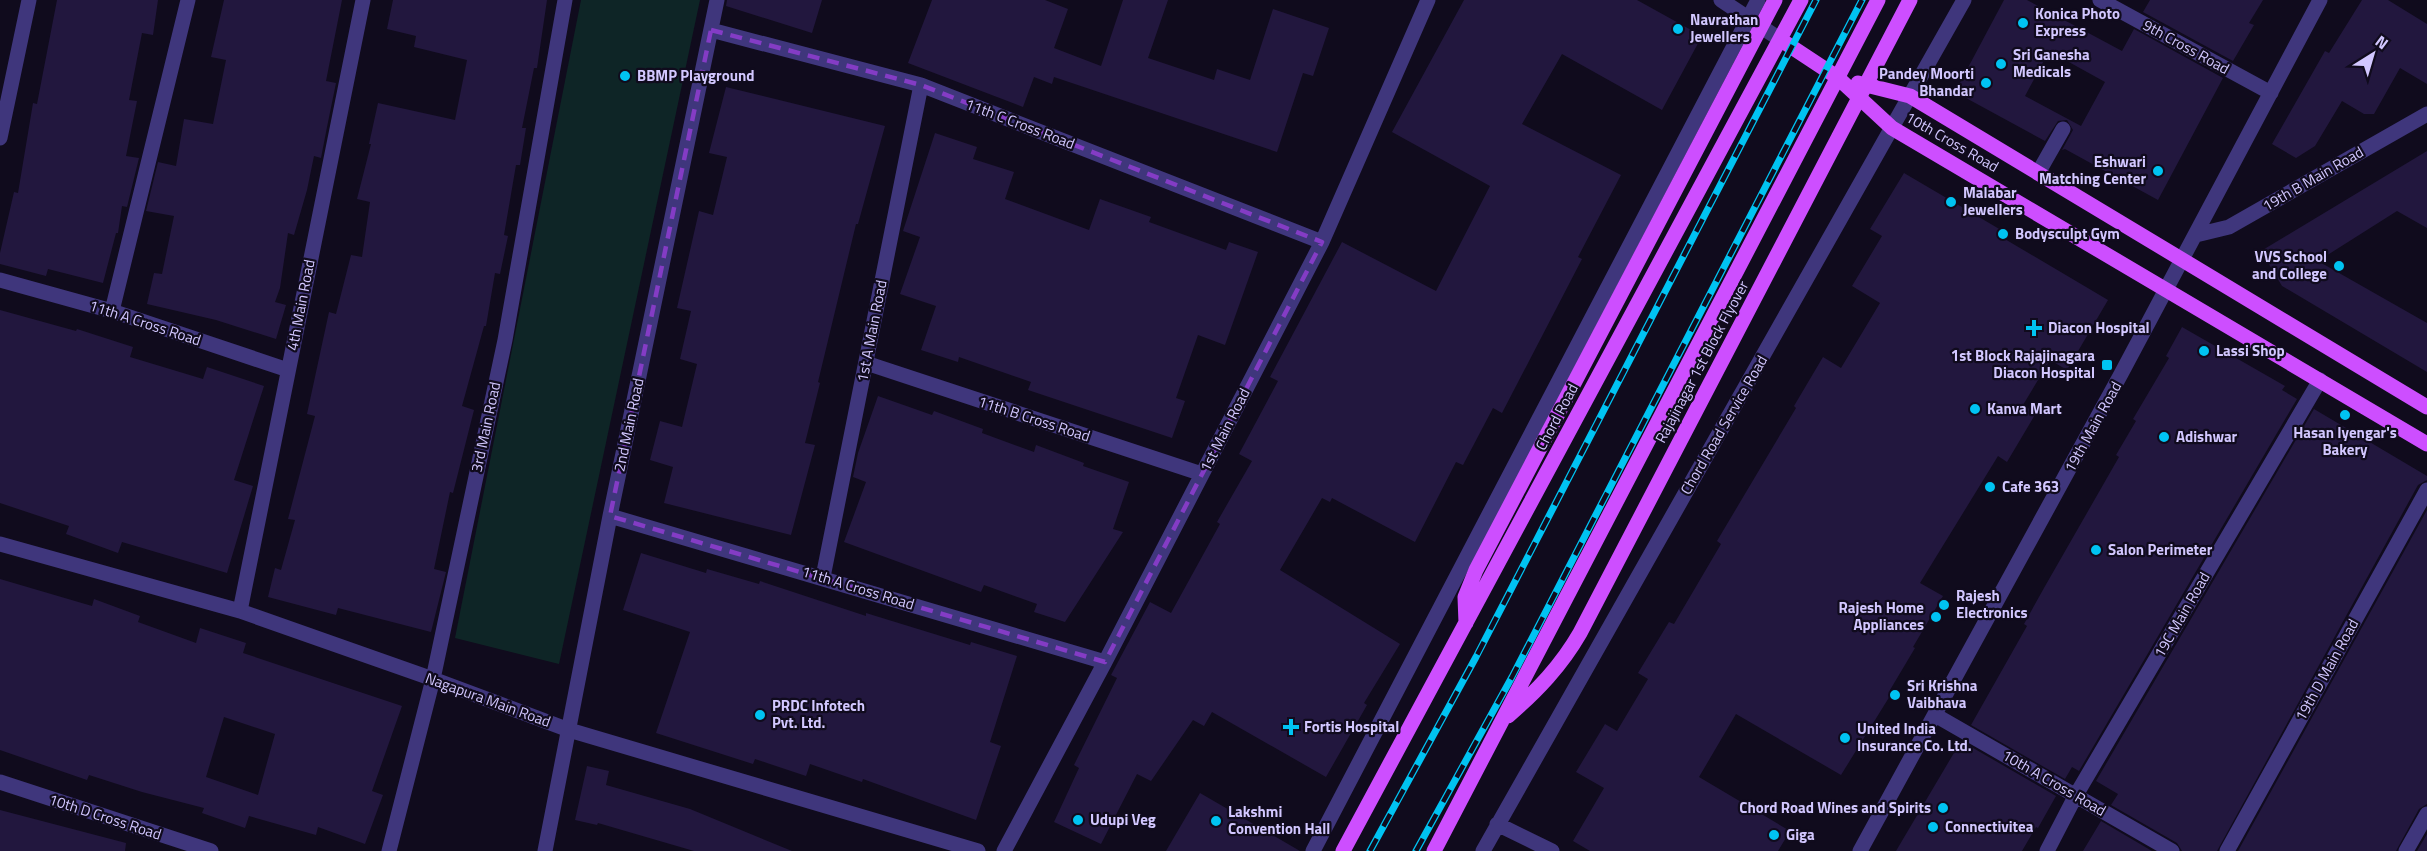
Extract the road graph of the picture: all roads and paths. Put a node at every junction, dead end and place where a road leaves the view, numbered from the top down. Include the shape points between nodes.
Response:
1 (29, 0) edge
2 (188, 0) edge
3 (363, 0) edge
4 (565, 0) edge
5 (717, 0) edge
6 (1428, 0) edge
7 (1721, 0) edge
8 (1758, 0) edge
9 (1775, 0) edge
10 (1801, 0) edge
11 (1878, 0) edge
12 (1910, 0) edge
13 (1964, 0) edge
14 (2100, 0) edge
15 (2320, 0) edge
16 (1748, 18) junction
17 (711, 30) junction
18 (1781, 40) junction
19 (1837, 77) junction
20 (921, 86) junction
21 (2271, 93) junction
22 (1910, 96) junction
23 (2427, 114) edge
24 (1892, 128) junction
25 (2063, 129) dead end
26 (0, 138) edge
27 (2038, 173) junction
28 (2196, 235) junction
29 (1322, 242) junction
30 (2183, 261) junction
31 (0, 280) edge
32 (2167, 289) junction
33 (112, 311) junction
34 (866, 363) junction
35 (288, 370) junction
36 (2320, 380) junction
37 (2427, 407) edge
38 (2427, 444) edge
39 (1202, 474) junction
40 (2427, 490) edge
41 (610, 516) junction
42 (0, 544) edge
43 (823, 577) junction
44 (240, 611) junction
45 (1466, 624) junction
46 (1105, 662) junction
47 (433, 679) junction
48 (1935, 715) junction
49 (1501, 722) junction
50 (569, 730) junction
51 (0, 782) edge
52 (2076, 795) junction
53 (2427, 814) edge
54 (1497, 824) junction
55 (203, 850) edge
56 (389, 851) edge
57 (544, 851) edge
58 (978, 851) edge
59 (1004, 851) edge
60 (1313, 851) edge
61 (1343, 851) edge
62 (1434, 851) edge
63 (1483, 851) edge
64 (1551, 851) edge
65 (1860, 851) edge
66 (2047, 851) edge
67 (2172, 851) edge
68 (2228, 851) edge
69 (2406, 851) edge

1 - 26 street
2 - 33 street
3 - 35 street, 4th Main Road
4 - 47 street, 3rd Main Road via 505,340
5 - 17 street, 2nd Main Road
6 - 29 street, 1st Main Road
7 - 16 street
8 - 16 street
9 - 45 main road via 1476,570 1465,597
10 - 18 main road, Chord Road
11 - 19 main road
12 - 49 main road, Rajajinagar 1st Block Flyover via 1565,658 1534,694
13 - 22 street, Chord Road Service Road
14 - 21 street, 9th Cross Road
15 - 21 street, 19th Main Road
16 - 18 street
16 - 60 street
17 - 20 street, 11th C Cross Road
17 - 41 street, 2nd Main Road
18 - 19 main road
18 - 45 main road, Chord Road
19 - 22 main road, 10th Cross Road
19 - 24 main road, 10th Cross Road
19 - 49 main road
20 - 29 street, 11th C Cross Road
20 - 34 street, 1st A Main Road
21 - 28 street, 19th Main Road
22 - 24 street, Chord Road Service Road
22 - 27 main road, 10th Cross Road
23 - 28 street, 19th B Main Road via 2229,227
24 - 32 main road, 10th Cross Road
24 - 54 street, Chord Road Service Road
25 - 27 street
27 - 30 main road, 10th Cross Road
28 - 30 street, 19th Main Road
29 - 39 street, 1st Main Road
30 - 32 street, 19th Main Road
30 - 37 main road, 10th Cross Road
31 - 33 street, 11th A Cross Road
32 - 36 main road, 10th Cross Road
32 - 48 street, 19th Main Road
33 - 35 street, 11th A Cross Road
34 - 39 street, 11th B Cross Road
34 - 43 street, 1st A Main Road
35 - 44 street, 4th Main Road
36 - 38 main road, 10th Cross Road
36 - 52 street, 19C Main Road
39 - 46 street, 1st Main Road
40 - 68 street, 19th D Main Road
41 - 43 street, 11th A Cross Road
41 - 50 street, 2nd Main Road
42 - 44 street, Nagapura Main Road
43 - 46 street, 11th A Cross Road
44 - 47 street, Nagapura Main Road
45 - 61 main road, Chord Road
46 - 59 street, 1st Main Road
47 - 50 street, Nagapura Main Road
47 - 56 street, 3rd Main Road
48 - 52 street, 10th A Cross Road
48 - 65 street, 19th Main Road
49 - 62 main road
50 - 57 street, 2nd Main Road
50 - 58 street, Nagapura Main Road
51 - 55 street, 10th D Cross Road
52 - 66 street, 19C Main Road
52 - 67 street, 10th A Cross Road
53 - 69 street
54 - 63 street, Chord Road Service Road
54 - 64 street

